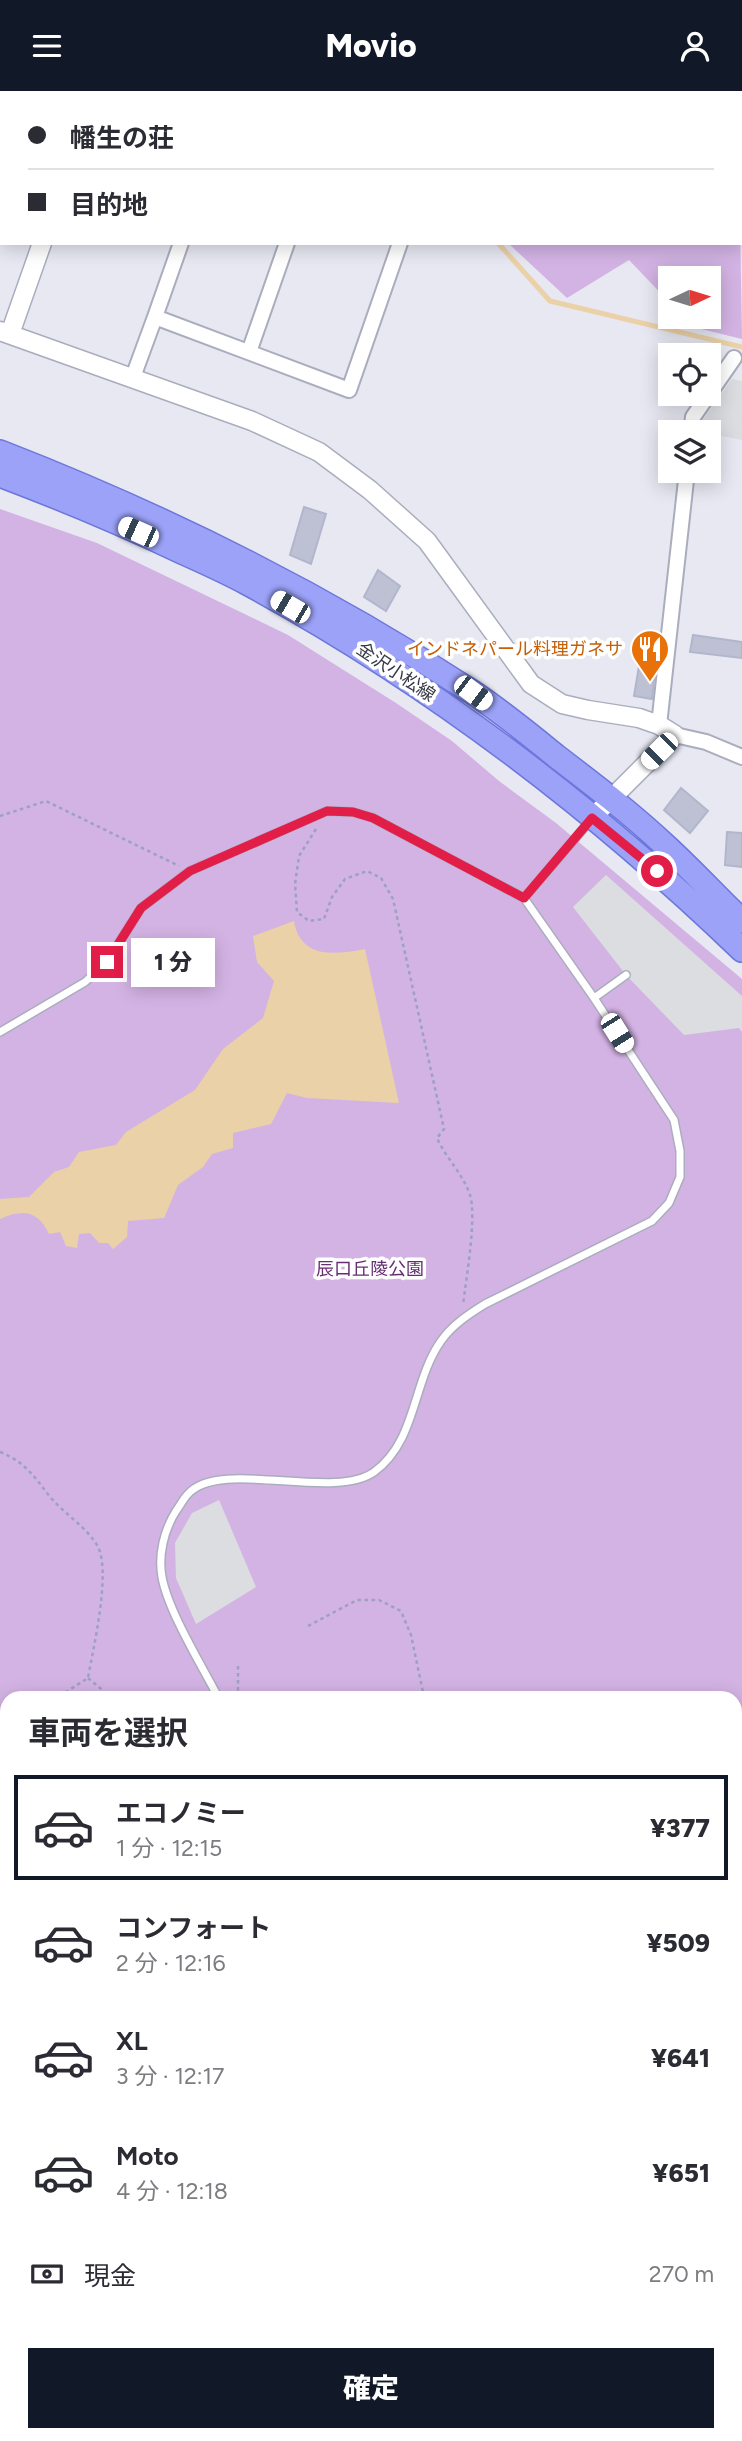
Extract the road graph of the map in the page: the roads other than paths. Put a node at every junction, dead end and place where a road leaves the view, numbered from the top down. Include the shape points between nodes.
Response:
1 (41, 245) edge
2 (180, 245) edge
3 (287, 245) edge
4 (399, 245) edge
5 (155, 317) junction
6 (5, 332) edge
7 (249, 352) junction
8 (734, 358) dead end
9 (133, 377) junction
10 (693, 420) edge
11 (0, 452) edge
12 (0, 475) edge
13 (686, 483) edge
14 (659, 725) junction
15 (675, 735) junction
16 (742, 757) edge
17 (611, 799) junction
18 (592, 818) junction
19 (524, 898) junction
20 (742, 921) edge
21 (742, 950) edge
22 (626, 975) dead end
23 (594, 998) junction
24 (0, 1032) edge
25 (215, 1691) edge

1 - 6 street
2 - 5 street
3 - 7 street
4 - 7 street via 349,390
5 - 7 street
5 - 9 street
6 - 9 street
8 - 10 street
9 - 14 street via 320,452 427,541 531,684 562,704
11 - 17 main road, 金沢小松線 via 158,517 342,612 473,693
12 - 18 main road, 金沢小松線 via 245,581 359,647 460,716
13 - 14 street
14 - 15 street
15 - 16 street
15 - 17 street
17 - 18 street
17 - 20 main road, 金沢小松線
18 - 19 lane
18 - 21 main road, 金沢小松線 via 676,886
19 - 23 lane
19 - 24 lane via 373,818 327,811 190,871 141,908 107,962 85,982
22 - 23 lane
23 - 25 lane via 674,1120 680,1177 669,1203 652,1221 462,1319 441,1342 427,1369 402,1440 371,1474 338,1482 229,1479 188,1492 171,1519 162,1546 162,1577 171,1605

